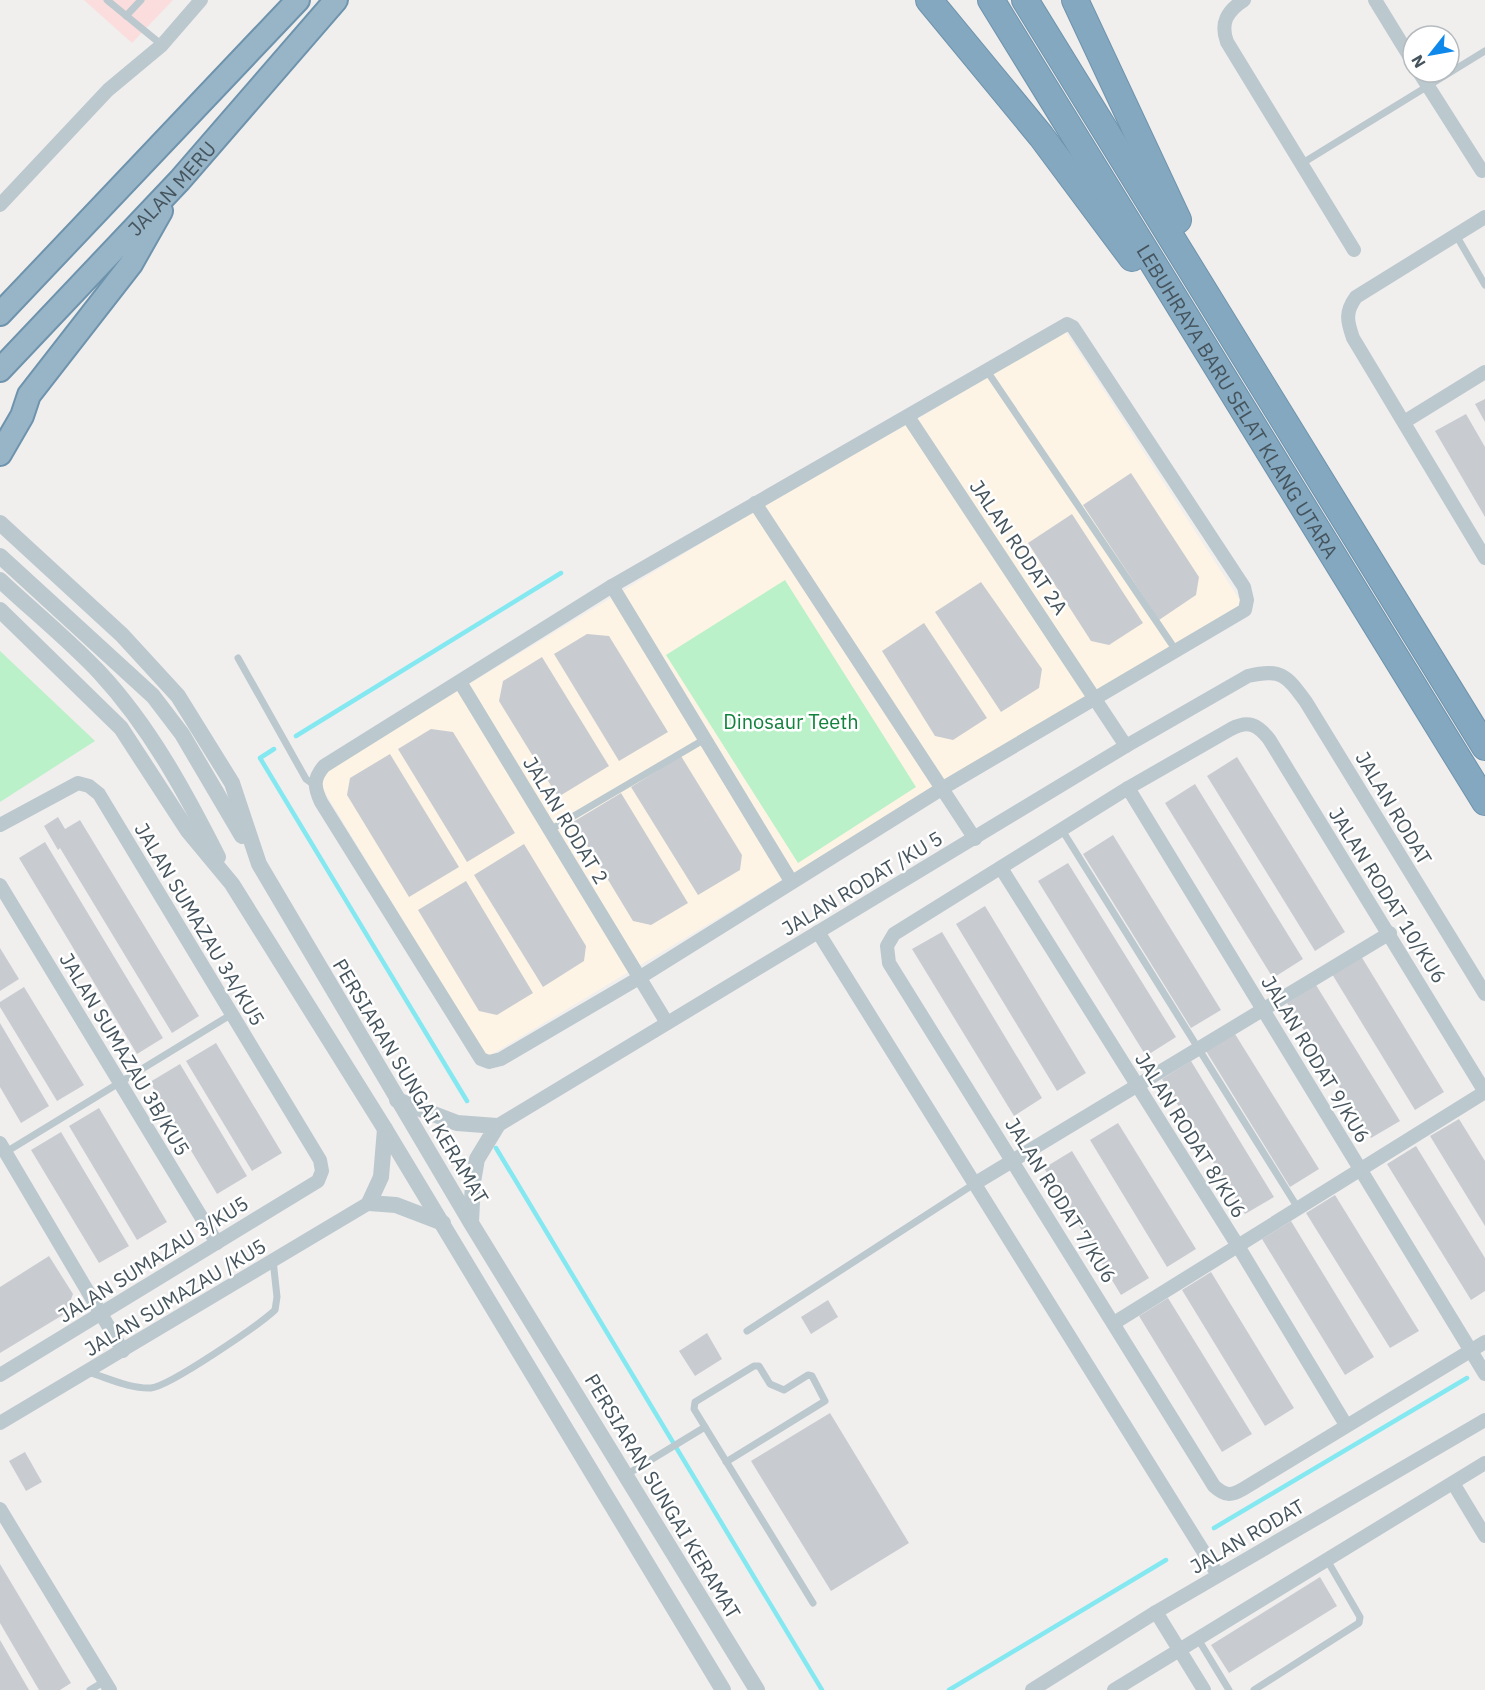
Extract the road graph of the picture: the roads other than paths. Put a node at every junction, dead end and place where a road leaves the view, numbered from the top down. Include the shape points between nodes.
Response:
1 (107, 0) edge
2 (141, 0) edge
3 (201, 0) edge
4 (298, 0) edge
5 (336, 0) edge
6 (929, 0) edge
7 (991, 0) edge
8 (1025, 0) edge
9 (1075, 0) edge
10 (1244, 0) edge
11 (1375, 0) edge
12 (126, 16) junction
13 (1401, 42) edge
14 (162, 45) junction
15 (1485, 51) edge
16 (1428, 86) junction
17 (1301, 164) junction
18 (1482, 171) dead end
19 (180, 180) junction
20 (0, 205) edge
21 (1485, 217) edge
22 (1456, 235) junction
23 (1354, 250) dead end
24 (1485, 285) edge
25 (0, 314) edge
26 (0, 369) edge
27 (987, 371) junction
28 (1485, 372) edge
29 (1225, 380) junction
30 (29, 395) junction
31 (909, 418) junction
32 (1404, 422) junction
33 (0, 425) edge
34 (0, 454) edge
35 (755, 503) junction
36 (1346, 518) junction
37 (0, 523) edge
38 (0, 556) edge
39 (1485, 558) edge
40 (0, 580) edge
41 (612, 586) junction
42 (0, 610) edge
43 (1175, 649) junction
44 (238, 658) dead end
45 (1248, 676) joint
46 (460, 682) junction
47 (1097, 699) junction
48 (705, 739) junction
49 (1126, 746) junction
50 (1485, 747) edge
51 (314, 785) junction
52 (943, 788) junction
53 (1128, 788) junction
54 (1485, 802) edge
55 (0, 825) edge
56 (550, 830) junction
57 (1062, 830) junction
58 (975, 839) junction
59 (259, 864) junction
60 (1001, 868) junction
61 (791, 881) junction
62 (230, 882) junction
63 (0, 885) edge
64 (818, 932) junction
65 (1390, 933) junction
66 (639, 978) junction
67 (1485, 994) edge
68 (1263, 1010) junction
69 (232, 1014) junction
70 (667, 1023) junction
71 (1197, 1049) junction
72 (120, 1082) junction
73 (1136, 1086) junction
74 (1485, 1092) edge
75 (397, 1100) junction
76 (497, 1126) junction
77 (385, 1129) junction
78 (3, 1147) edge
79 (1013, 1160) junction
80 (1360, 1169) junction
81 (322, 1171) joint
82 (974, 1184) junction
83 (369, 1203) junction
84 (1298, 1208) junction
85 (443, 1223) junction
86 (471, 1223) junction
87 (217, 1242) junction
88 (1238, 1246) junction
89 (273, 1260) junction
90 (102, 1313) junction
91 (1114, 1323) junction
92 (747, 1331) dead end
93 (1485, 1342) edge
94 (123, 1351) junction
95 (1471, 1351) junction
96 (88, 1372) junction
97 (1485, 1374) edge
98 (0, 1375) edge
99 (1485, 1420) edge
100 (0, 1423) edge
101 (1346, 1425) junction
102 (705, 1427) junction
103 (726, 1462) junction
104 (1485, 1463) edge
105 (627, 1476) junction
106 (1453, 1483) junction
107 (0, 1509) edge
108 (615, 1510) junction
109 (1485, 1536) edge
110 (1327, 1560) junction
111 (1218, 1575) junction
112 (813, 1604) dead end
113 (1156, 1612) junction
114 (1198, 1639) junction
115 (1180, 1651) junction
116 (108, 1686) edge
117 (90, 1690) edge
118 (723, 1690) edge
119 (757, 1690) edge
120 (1032, 1690) edge
121 (1114, 1690) edge
122 (1204, 1690) edge
123 (1229, 1690) edge
124 (1254, 1690) edge

1 - 12 lane
2 - 12 lane
3 - 14 street
4 - 25 highway, JALAN MERU
5 - 19 highway, JALAN MERU
6 - 29 highway via 1041,136
7 - 29 highway, LEBUHRAYA BARU SELAT KLANG UTARA
8 - 36 highway, LEBUHRAYA BARU SELAT KLANG UTARA
9 - 36 highway via 1173,211
10 - 17 street via 1232,8 1223,30
11 - 13 street
12 - 14 lane
14 - 20 street via 108,90
15 - 16 lane
16 - 17 lane
16 - 18 street
17 - 23 street
19 - 26 highway, JALAN MERU
19 - 30 highway via 131,264
21 - 22 street
22 - 24 lane
22 - 32 street via 1356,297 1348,307 1346,320 1353,338
27 - 31 street
27 - 43 lane
27 - 43 street via 1060,327 1073,327 1246,594 1247,605 1241,613
28 - 32 street
29 - 54 highway, LEBUHRAYA BARU SELAT KLANG UTARA
30 - 33 highway
30 - 34 highway
31 - 35 street
31 - 47 street, JALAN RODAT 2A
32 - 39 street
35 - 41 street
35 - 52 street
36 - 50 highway, LEBUHRAYA BARU SELAT KLANG UTARA
37 - 59 street, PERSIARAN SUNGAI KERAMAT via 122,635 178,696 232,783
38 - 59 street via 153,696 182,735
40 - 62 street via 100,673 139,720 187,794
41 - 46 street
41 - 48 street
42 - 62 street via 121,728 188,831
43 - 47 street
44 - 51 lane via 306,779
45 - 49 street, JALAN RODAT /KU 5
45 - 67 street, JALAN RODAT via 1269,671 1289,680 1306,702
46 - 51 street via 324,766
46 - 56 street, JALAN RODAT 2
47 - 49 street, JALAN RODAT 2A
47 - 52 street
48 - 56 lane
48 - 61 street
49 - 58 street, JALAN RODAT /KU 5
51 - 66 street via 481,1059 501,1059
52 - 58 street
52 - 61 street
53 - 57 street
53 - 65 street, JALAN RODAT 10/KU6 via 1243,722 1252,723 1269,739
53 - 68 street, JALAN RODAT 9/KU6
55 - 69 street, JALAN SUMAZAU 3A/KU5 via 78,783 99,794
56 - 66 street, JALAN RODAT 2
57 - 60 street
57 - 71 lane
58 - 64 street, JALAN RODAT /KU 5
59 - 75 street, PERSIARAN SUNGAI KERAMAT
60 - 73 street, JALAN RODAT 8/KU6
60 - 79 street, JALAN RODAT 7/KU6 via 894,934 886,946 889,963
61 - 66 street
62 - 77 street
63 - 72 street, JALAN SUMAZAU 3B/KU5
64 - 70 street, JALAN RODAT /KU 5
64 - 82 street
65 - 68 street
65 - 74 street, JALAN RODAT 10/KU6
66 - 70 street, JALAN RODAT 2
68 - 71 street
68 - 80 street, JALAN RODAT 9/KU6
69 - 72 lane
69 - 81 street, JALAN SUMAZAU 3A/KU5 via 320,1160
70 - 76 street, JALAN RODAT /KU 5
71 - 73 street
71 - 84 lane
72 - 78 lane
72 - 87 street, JALAN SUMAZAU 3B/KU5
73 - 79 street
73 - 88 street, JALAN RODAT 8/KU6
74 - 80 street
75 - 76 street via 457,1122
75 - 86 street, PERSIARAN SUNGAI KERAMAT
76 - 86 street via 477,1159
77 - 83 street via 381,1177
77 - 85 street
78 - 90 street
79 - 82 street
79 - 91 street, JALAN RODAT 7/KU6
80 - 84 street
80 - 95 street, JALAN RODAT 9/KU6
81 - 87 street, JALAN SUMAZAU 3/KU5 via 318,1181
82 - 92 lane
82 - 111 street
83 - 85 street via 396,1206
83 - 89 street, JALAN SUMAZAU /KU5
84 - 88 street
85 - 108 street
86 - 105 street, PERSIARAN SUNGAI KERAMAT
87 - 90 street, JALAN SUMAZAU 3/KU5
88 - 91 street
88 - 101 street, JALAN RODAT 8/KU6
89 - 94 street, JALAN SUMAZAU /KU5
89 - 96 lane via 275,1310 179,1376 162,1386 144,1387
90 - 94 street
90 - 98 street, JALAN SUMAZAU 3/KU5
91 - 101 street, JALAN RODAT 7/KU6 via 1214,1486 1223,1494 1233,1495
93 - 95 street
94 - 96 street, JALAN SUMAZAU /KU5
95 - 97 street, JALAN RODAT 9/KU6
95 - 101 street
96 - 100 street, JALAN SUMAZAU /KU5
99 - 111 street, JALAN RODAT
102 - 103 lane
102 - 103 lane via 694,1409 695,1402 754,1366 759,1366 770,1384 784,1390 812,1376 824,1395 825,1401
102 - 105 lane
103 - 112 lane
104 - 106 street
105 - 108 street via 635,1513 628,1517
105 - 119 street, PERSIARAN SUNGAI KERAMAT
106 - 109 street
106 - 110 street
107 - 116 street
108 - 118 street
110 - 114 street
110 - 124 lane via 1360,1617 1359,1623
111 - 113 street, JALAN RODAT
113 - 115 street
113 - 120 street, JALAN RODAT
114 - 115 street
114 - 123 lane
115 - 121 street
115 - 122 street
116 - 117 lane

